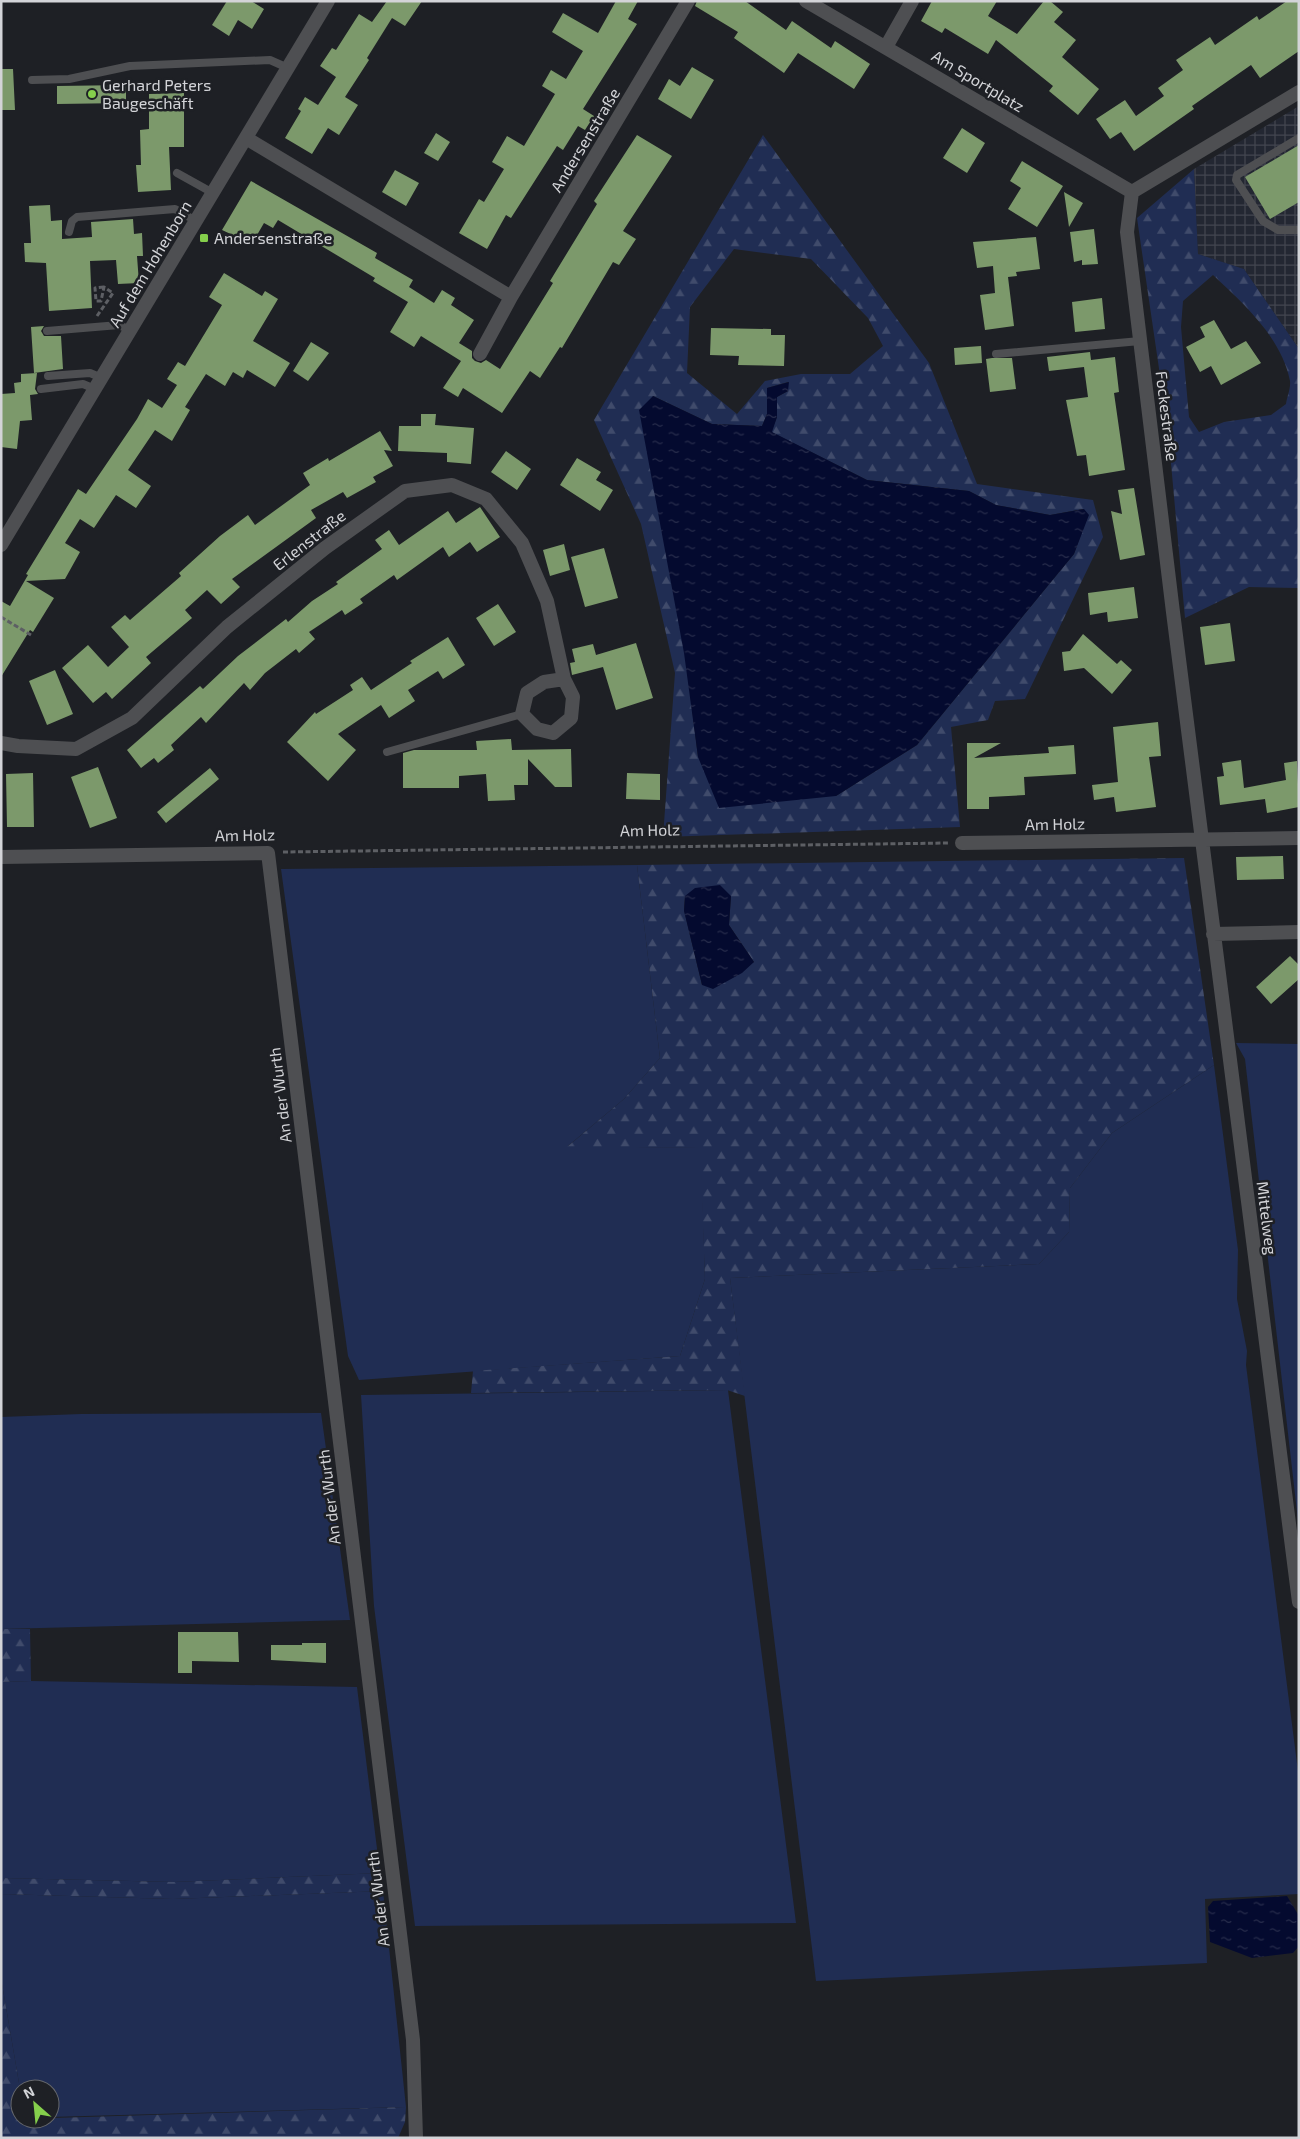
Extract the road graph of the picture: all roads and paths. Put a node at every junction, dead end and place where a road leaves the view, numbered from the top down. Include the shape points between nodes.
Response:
1 (328, 1) edge
2 (688, 1) edge
3 (806, 1) edge
4 (912, 1) edge
5 (886, 47) junction
6 (288, 68) junction
7 (32, 80) dead end
8 (1299, 92) edge
9 (246, 138) junction
10 (1299, 138) edge
11 (177, 173) dead end
12 (1132, 192) junction
13 (213, 193) junction
14 (196, 221) junction
15 (1299, 230) edge
16 (70, 232) dead end
17 (104, 287) junction
18 (511, 297) junction
19 (103, 318) dead end
20 (130, 330) junction
21 (47, 331) dead end
22 (1140, 341) junction
23 (480, 354) dead end
24 (996, 354) dead end
25 (48, 376) dead end
26 (98, 383) junction
27 (41, 389) dead end
28 (1, 545) edge
29 (1, 617) edge
30 (31, 635) dead end
31 (564, 679) junction
32 (522, 714) junction
33 (1, 742) edge
34 (387, 752) dead end
35 (1299, 838) edge
36 (1200, 839) junction
37 (962, 843) joint
38 (268, 853) junction
39 (1, 857) edge
40 (1299, 932) edge
41 (1213, 934) junction
42 (1299, 1602) edge
43 (416, 2138) edge

1 - 6 street, Auf dem Hohenborn
2 - 18 street, Andersenstraße
3 - 5 street, Am Sportplatz
4 - 5 street
5 - 12 street, Am Sportplatz
6 - 7 lane via 270,60 150,65 130,66 69,80
6 - 9 street, Auf dem Hohenborn
8 - 12 street
9 - 13 street, Auf dem Hohenborn
9 - 18 street
10 - 15 lane via 1236,175 1236,180 1263,221 1278,230
11 - 13 lane
12 - 22 street, Fockestraße via 1126,232
13 - 14 street, Auf dem Hohenborn
14 - 16 lane via 175,209 77,217 72,221
14 - 20 street, Auf dem Hohenborn
17 - 17 path via 95,288 96,301 101,301
17 - 19 path via 113,293 95,319
18 - 23 street, Andersenstraße
20 - 21 lane via 119,325
20 - 26 street, Auf dem Hohenborn
22 - 24 lane
22 - 36 street, Fockestraße
25 - 26 lane via 90,373
26 - 27 lane
26 - 28 street, Auf dem Hohenborn
29 - 30 path
31 - 32 street via 544,682 527,693
31 - 32 street, Erlenstraße via 573,697 572,718 553,733 537,729
31 - 33 street, Erlenstraße via 547,601 522,543 486,499 452,485 405,491 333,542 227,627 132,718 76,749
32 - 34 lane
35 - 36 street, Am Holz
36 - 37 street, Am Holz
36 - 41 street, Mittelweg
37 - 38 path, Am Holz
38 - 39 street, Am Holz
38 - 43 street, An der Wurth via 413,2040
40 - 41 street
41 - 42 street, Mittelweg

